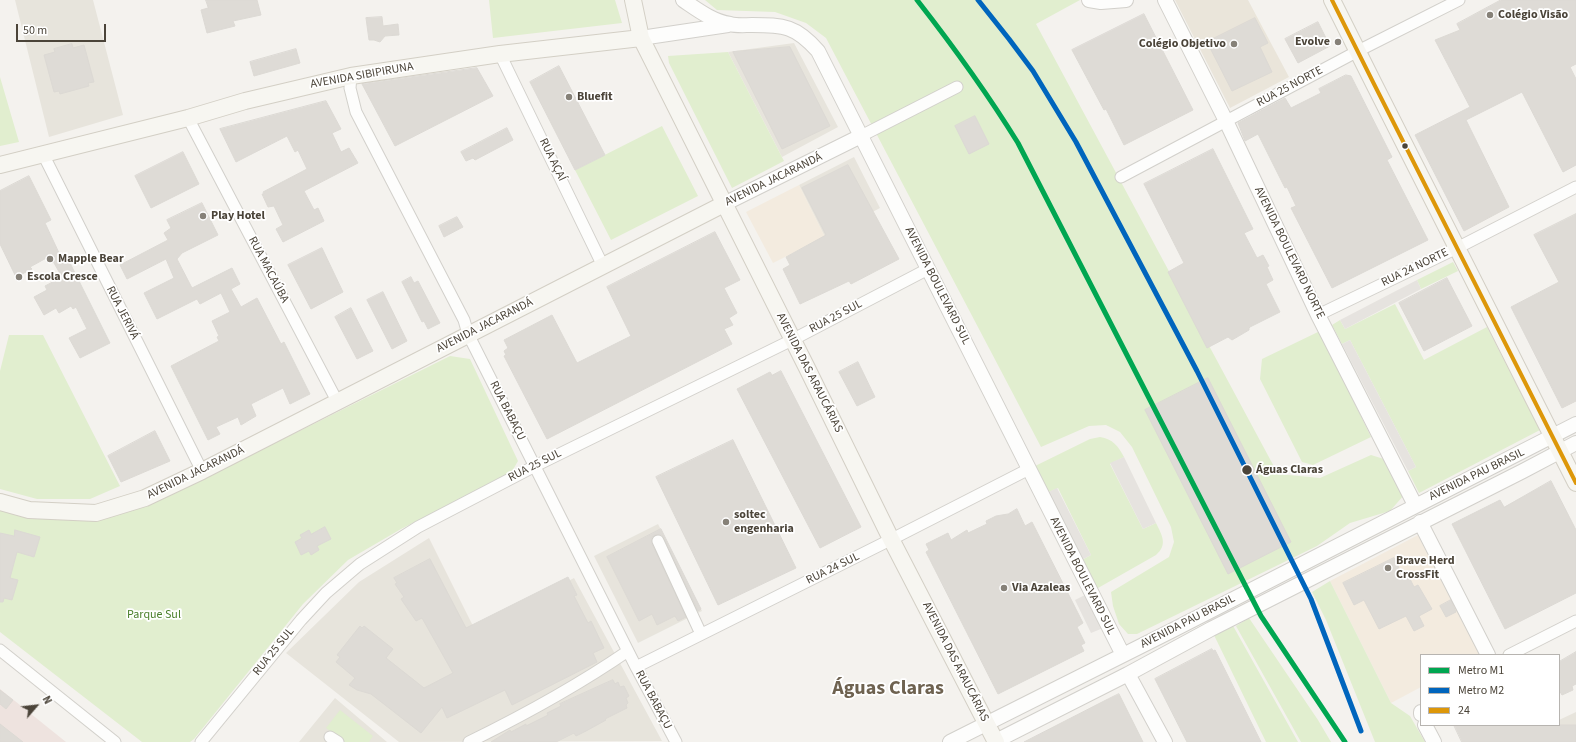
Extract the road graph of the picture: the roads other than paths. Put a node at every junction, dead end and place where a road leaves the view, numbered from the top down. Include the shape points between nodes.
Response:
1 (633, 0) edge
2 (684, 0) edge
3 (1089, 0) edge
4 (1126, 0) edge
5 (1165, 0) edge
6 (1332, 0) edge
7 (1459, 0) edge
8 (730, 24) junction
9 (641, 38) junction
10 (1358, 51) junction
11 (500, 54) junction
12 (351, 76) junction
13 (957, 87) dead end
14 (188, 118) junction
15 (1226, 121) junction
16 (861, 136) junction
17 (43, 154) junction
18 (0, 165) edge
19 (1121, 177) dead end
20 (1576, 187) edge
21 (724, 204) junction
22 (1457, 248) junction
23 (603, 266) junction
24 (928, 269) junction
25 (1318, 315) junction
26 (468, 334) junction
27 (792, 340) junction
28 (337, 402) junction
29 (1576, 424) edge
30 (1553, 436) junction
31 (1576, 443) edge
32 (1560, 450) junction
33 (535, 466) junction
34 (1029, 469) junction
35 (202, 471) junction
36 (1576, 483) edge
37 (0, 502) edge
38 (1415, 505) junction
39 (1420, 522) junction
40 (892, 539) junction
41 (658, 541) dead end
42 (1576, 621) edge
43 (701, 634) junction
44 (0, 650) edge
45 (628, 651) junction
46 (1487, 654) edge
47 (1511, 654) edge
48 (1123, 656) junction
49 (636, 667) junction
50 (1128, 674) junction
51 (986, 724) junction
52 (1426, 726) edge
53 (115, 742) edge
54 (201, 742) edge
55 (469, 742) edge
56 (676, 742) edge
57 (950, 742) edge
58 (995, 742) edge
59 (1165, 742) edge
60 (1434, 742) edge

1 - 9 main road, AVENIDA DAS ARAUCÁRIAS
2 - 8 street, AVENIDA BOULEVARD SUL via 703,14
3 - 4 street
5 - 15 street, AVENIDA BOULEVARD NORTE
6 - 10 main road
7 - 10 street, RUA 25 NORTE
8 - 9 street, AVENIDA SIBIPIRUNA
8 - 16 street, AVENIDA BOULEVARD SUL via 776,25 792,29 807,38 818,51
9 - 11 main road, AVENIDA SIBIPIRUNA
9 - 21 main road, AVENIDA DAS ARAUCÁRIAS
10 - 15 street, RUA 25 NORTE
10 - 22 main road
11 - 12 main road, AVENIDA SIBIPIRUNA
11 - 23 street, RUA AÇAÍ
12 - 14 main road, AVENIDA SIBIPIRUNA via 245,100
12 - 26 street, RUA BABAÇU via 350,88 356,112 464,320
13 - 16 street, AVENIDA JACARANDÁ
14 - 17 main road, AVENIDA SIBIPIRUNA
14 - 28 street, RUA MACAÚBA
15 - 19 street, RUA 25 NORTE
15 - 25 street, AVENIDA BOULEVARD NORTE
16 - 21 street, AVENIDA JACARANDÁ
16 - 24 street, AVENIDA BOULEVARD SUL
17 - 18 main road, AVENIDA SIBIPIRUNA
17 - 35 street, RUA JERIVÁ
20 - 22 street, RUA 24 NORTE
21 - 23 main road, AVENIDA JACARANDÁ
21 - 27 main road, AVENIDA DAS ARAUCÁRIAS
22 - 25 street, RUA 24 NORTE
22 - 30 main road
23 - 26 main road, AVENIDA JACARANDÁ
24 - 27 street, RUA 25 SUL
24 - 34 street, AVENIDA BOULEVARD SUL
25 - 38 street, AVENIDA BOULEVARD NORTE
26 - 28 main road, AVENIDA JACARANDÁ
26 - 33 street, RUA BABAÇU
27 - 33 street, RUA 25 SUL
27 - 40 main road, AVENIDA DAS ARAUCÁRIAS
28 - 35 main road, AVENIDA JACARANDÁ
29 - 30 street, AVENIDA PAU BRASIL
30 - 32 main road
30 - 38 street, AVENIDA PAU BRASIL
31 - 32 street, AVENIDA PAU BRASIL
32 - 36 main road
32 - 39 street, AVENIDA PAU BRASIL
33 - 45 street, RUA BABAÇU
33 - 54 street, RUA 25 SUL via 418,528 360,564 326,593 301,620
34 - 40 street, RUA 24 SUL
34 - 48 street, AVENIDA BOULEVARD SUL
35 - 37 main road, AVENIDA JACARANDÁ via 145,498 96,513 29,510
38 - 48 street, AVENIDA PAU BRASIL
39 - 46 street
39 - 50 street, AVENIDA PAU BRASIL
40 - 43 street, RUA 24 SUL
40 - 51 main road, AVENIDA DAS ARAUCÁRIAS
41 - 43 street
42 - 47 street
43 - 49 street, RUA 24 SUL
44 - 53 street
45 - 49 street, RUA BABAÇU
45 - 55 street via 567,691
48 - 51 street, AVENIDA PAU BRASIL
49 - 56 street, RUA BABAÇU
50 - 58 street, AVENIDA PAU BRASIL
50 - 59 street
51 - 57 street, AVENIDA PAU BRASIL
51 - 58 main road, AVENIDA DAS ARAUCÁRIAS
52 - 60 street

